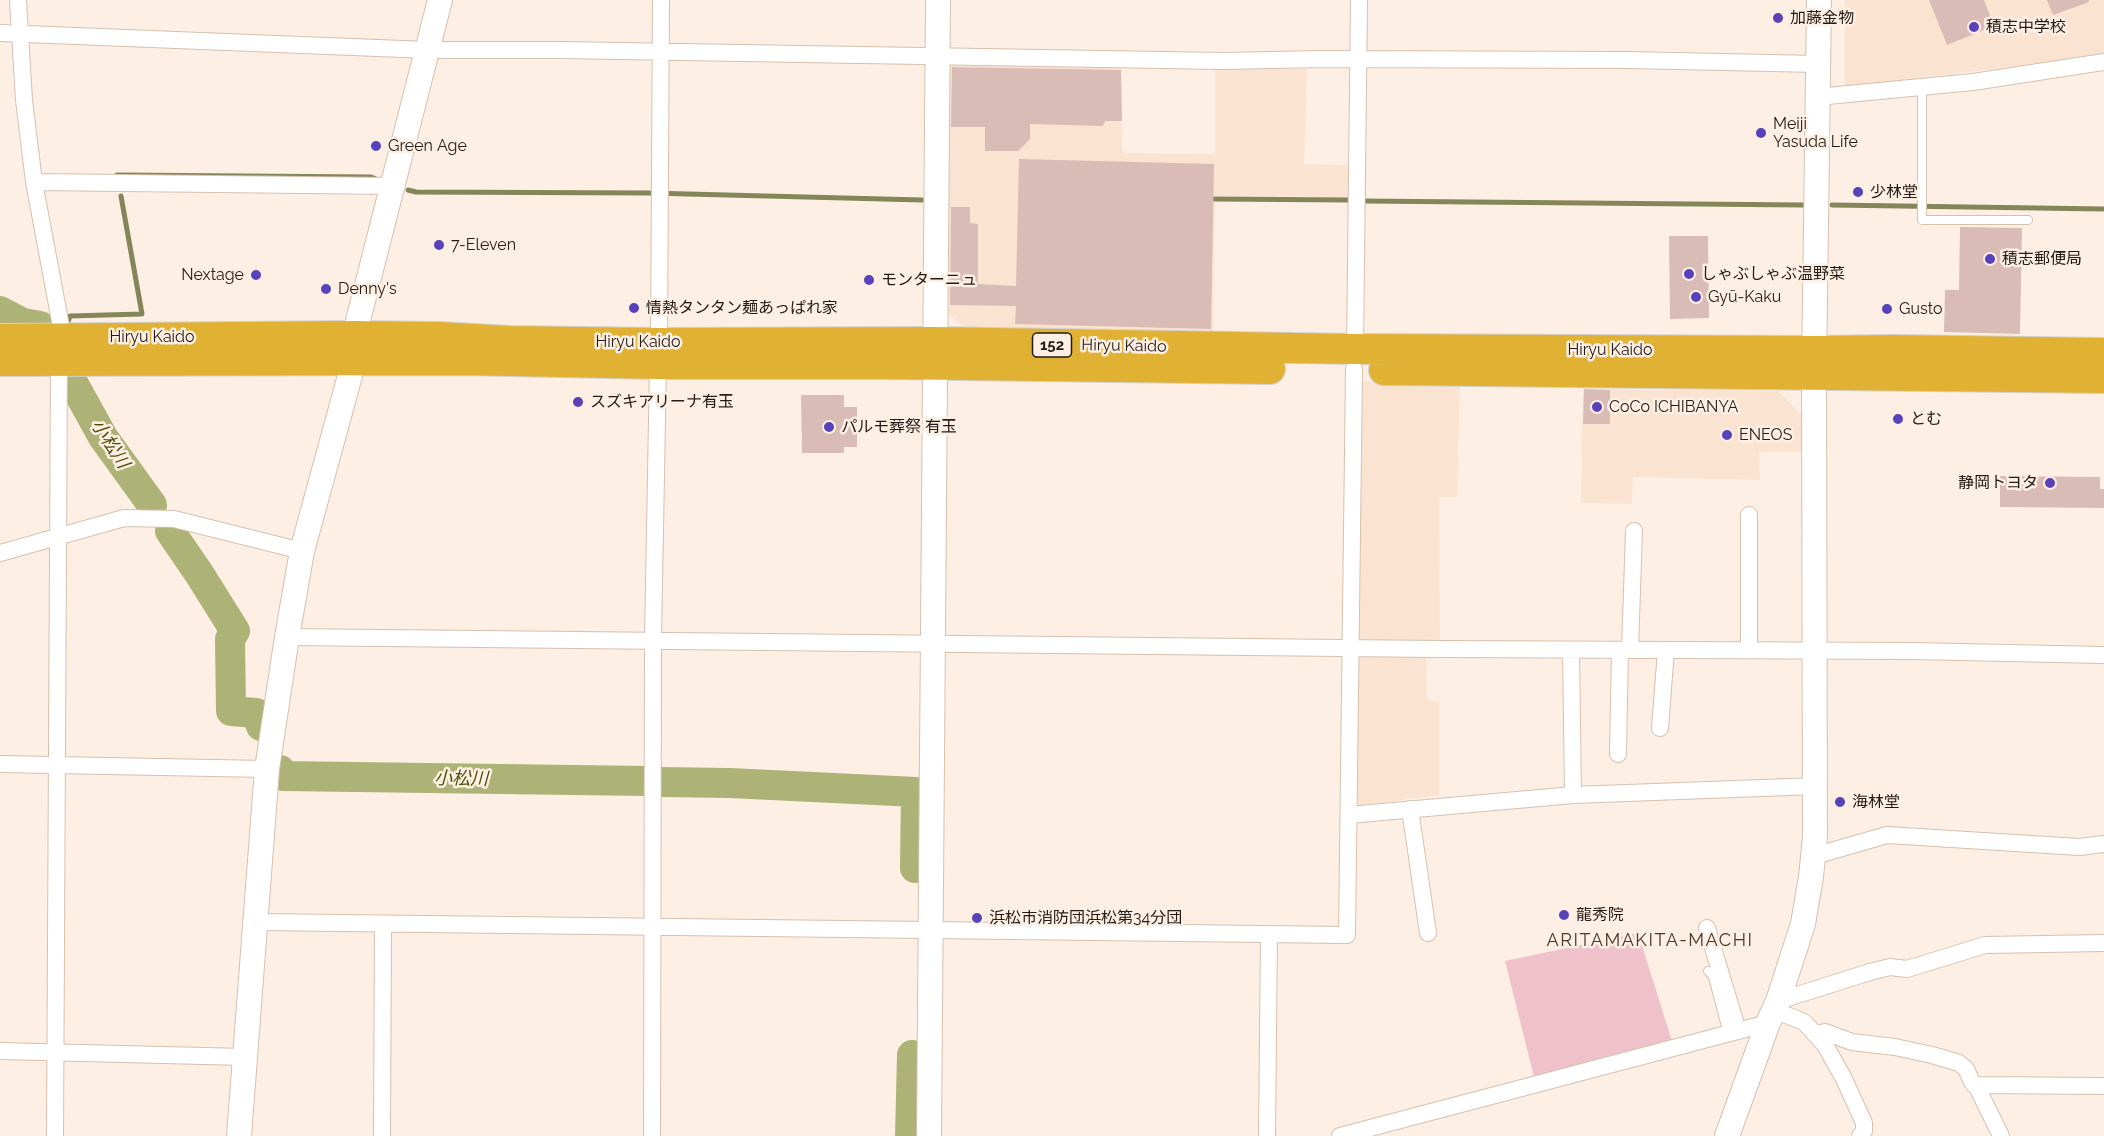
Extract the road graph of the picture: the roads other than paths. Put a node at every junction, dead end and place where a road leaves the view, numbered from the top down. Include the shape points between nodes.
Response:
1 (18, 0) edge
2 (440, 0) edge
3 (661, 0) edge
4 (938, 0) edge
5 (1359, 0) edge
6 (1819, 0) edge
7 (0, 33) edge
8 (21, 33) junction
9 (428, 50) junction
10 (661, 52) junction
11 (938, 58) junction
12 (1358, 60) junction
13 (2104, 63) edge
14 (1818, 64) junction
15 (1922, 87) junction
16 (1817, 97) junction
17 (34, 182) junction
18 (394, 186) junction
19 (2028, 219) dead end
20 (0, 339) edge
21 (61, 349) junction
22 (354, 349) junction
23 (658, 353) junction
24 (936, 354) junction
25 (2104, 354) edge
26 (1354, 359) junction
27 (0, 362) edge
28 (1815, 363) junction
29 (2104, 378) edge
30 (1749, 515) dead end
31 (1634, 531) dead end
32 (59, 536) junction
33 (302, 551) junction
34 (0, 553) edge
35 (287, 637) junction
36 (653, 640) junction
37 (932, 644) junction
38 (1350, 648) junction
39 (1571, 650) junction
40 (1625, 650) junction
41 (1666, 650) junction
42 (1749, 650) junction
43 (1814, 652) junction
44 (2104, 655) edge
45 (1660, 728) dead end
46 (1618, 754) dead end
47 (0, 764) edge
48 (58, 765) junction
49 (267, 770) junction
50 (1816, 786) junction
51 (1573, 795) junction
52 (1410, 809) junction
53 (1349, 815) junction
54 (2104, 844) edge
55 (1814, 856) junction
56 (257, 922) junction
57 (383, 924) junction
58 (653, 927) junction
59 (1707, 928) dead end
60 (931, 930) junction
61 (1428, 933) dead end
62 (1269, 934) junction
63 (2104, 943) edge
64 (1708, 971) dead end
65 (1774, 1011) junction
66 (1733, 1032) junction
67 (1816, 1034) junction
68 (0, 1051) edge
69 (56, 1051) junction
70 (245, 1057) junction
71 (1974, 1085) junction
72 (2104, 1086) edge
73 (1374, 1132) edge
74 (55, 1136) edge
75 (239, 1136) edge
76 (382, 1136) edge
77 (652, 1136) edge
78 (929, 1136) edge
79 (1267, 1136) edge
80 (1340, 1136) edge
81 (1727, 1136) edge
82 (1860, 1136) edge
83 (2001, 1136) edge

1 - 8 street
2 - 9 street
3 - 10 street
4 - 11 street
5 - 12 street
6 - 14 street
7 - 8 street
8 - 9 street
8 - 17 street
9 - 10 street
9 - 18 street
10 - 11 street
10 - 23 street
11 - 12 street
11 - 24 street
12 - 14 street
12 - 26 street
13 - 15 street
14 - 16 street
15 - 16 street
15 - 19 lane via 1922,220
16 - 28 street
17 - 18 street
17 - 21 street
18 - 22 street
20 - 21 highway, Hiryu Kaido / 152
21 - 22 highway, Hiryu Kaido / 152
21 - 27 highway, Hiryu Kaido / 152
21 - 32 street
22 - 23 highway, Hiryu Kaido / 152 via 439,337
22 - 33 street
23 - 24 highway, Hiryu Kaido / 152
23 - 36 street
24 - 26 highway, Hiryu Kaido / 152
24 - 37 street
25 - 28 highway, Hiryu Kaido / 152 via 1894,350
26 - 28 highway, Hiryu Kaido / 152
26 - 38 street
28 - 29 highway, Hiryu Kaido / 152
28 - 43 street
30 - 42 street
31 - 40 street
32 - 33 street via 124,518 174,519
32 - 34 street
32 - 48 street
33 - 35 street
35 - 36 street
35 - 49 street
36 - 37 street
36 - 58 street
37 - 38 street
37 - 60 street
38 - 39 street
38 - 53 street
39 - 40 street
39 - 51 street
40 - 41 street
40 - 46 street
41 - 42 street
41 - 45 street
42 - 43 street
43 - 44 street
43 - 50 street
47 - 48 street
48 - 49 street
48 - 69 street
49 - 56 street
50 - 51 street
50 - 55 street
51 - 52 street
52 - 53 street
52 - 61 street
53 - 62 street via 1347,935
54 - 55 street via 2079,847 1887,835
55 - 65 street via 1803,924
56 - 57 street
56 - 70 street
57 - 58 street
57 - 76 street
58 - 60 street
58 - 77 street
59 - 66 street
60 - 62 street
60 - 78 street
62 - 79 street
63 - 65 street via 1985,945 1907,969 1890,967 1870,972
64 - 66 lane
65 - 66 street
65 - 67 street via 1804,1022
65 - 81 street
66 - 73 street
67 - 71 street via 1825,1032 1852,1042 1951,1060 1966,1069
67 - 82 street via 1834,1059 1864,1123
68 - 69 street
69 - 70 street
69 - 74 street
70 - 75 street
71 - 72 street
71 - 83 street
73 - 80 street

